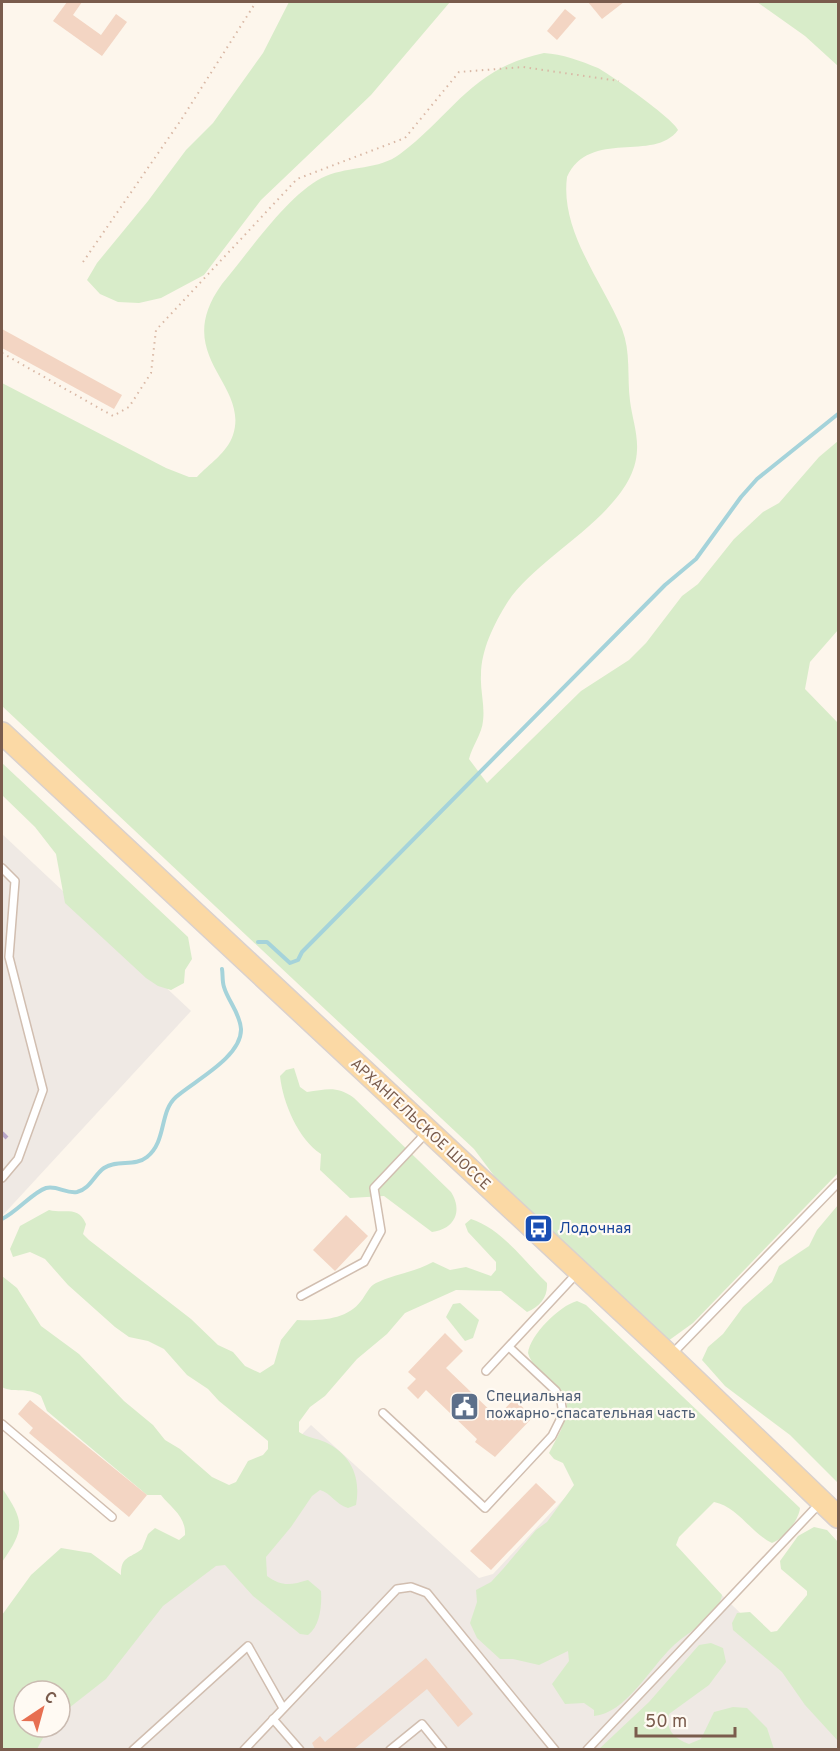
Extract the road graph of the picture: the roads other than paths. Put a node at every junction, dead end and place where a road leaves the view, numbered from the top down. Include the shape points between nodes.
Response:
1 (2, 733) edge
2 (2, 868) edge
3 (427, 1132) junction
4 (2, 1178) edge
5 (838, 1183) edge
6 (578, 1272) junction
7 (301, 1296) dead end
8 (509, 1347) junction
9 (670, 1356) junction
10 (486, 1371) dead end
11 (383, 1413) dead end
12 (2, 1424) edge
13 (821, 1501) junction
14 (112, 1517) dead end
15 (838, 1517) edge
16 (283, 1708) junction
17 (273, 1719) junction
18 (133, 1749) edge
19 (244, 1749) edge
20 (300, 1749) edge
21 (390, 1749) edge
22 (443, 1749) edge
23 (555, 1749) edge
24 (587, 1749) edge

1 - 3 main road, АРХАНГЕЛЬСКОЕ ШОССЕ
2 - 4 lane via 15,880 9,957 43,1090 18,1160
3 - 6 main road, АРХАНГЕЛЬСКОЕ ШОССЕ
3 - 7 lane via 374,1188 381,1231 364,1262
5 - 9 lane
6 - 8 lane
6 - 9 main road, АРХАНГЕЛЬСКОЕ ШОССЕ
8 - 10 lane
8 - 11 lane via 556,1391 563,1414 552,1436 485,1508
9 - 13 main road, АРХАНГЕЛЬСКОЕ ШОССЕ
12 - 14 lane
13 - 15 main road, АРХАНГЕЛЬСКОЕ ШОССЕ
13 - 24 lane
16 - 17 lane
16 - 18 lane via 248,1646
16 - 23 lane via 397,1589 411,1587 427,1593
17 - 19 lane
17 - 20 lane
21 - 22 lane via 422,1724

